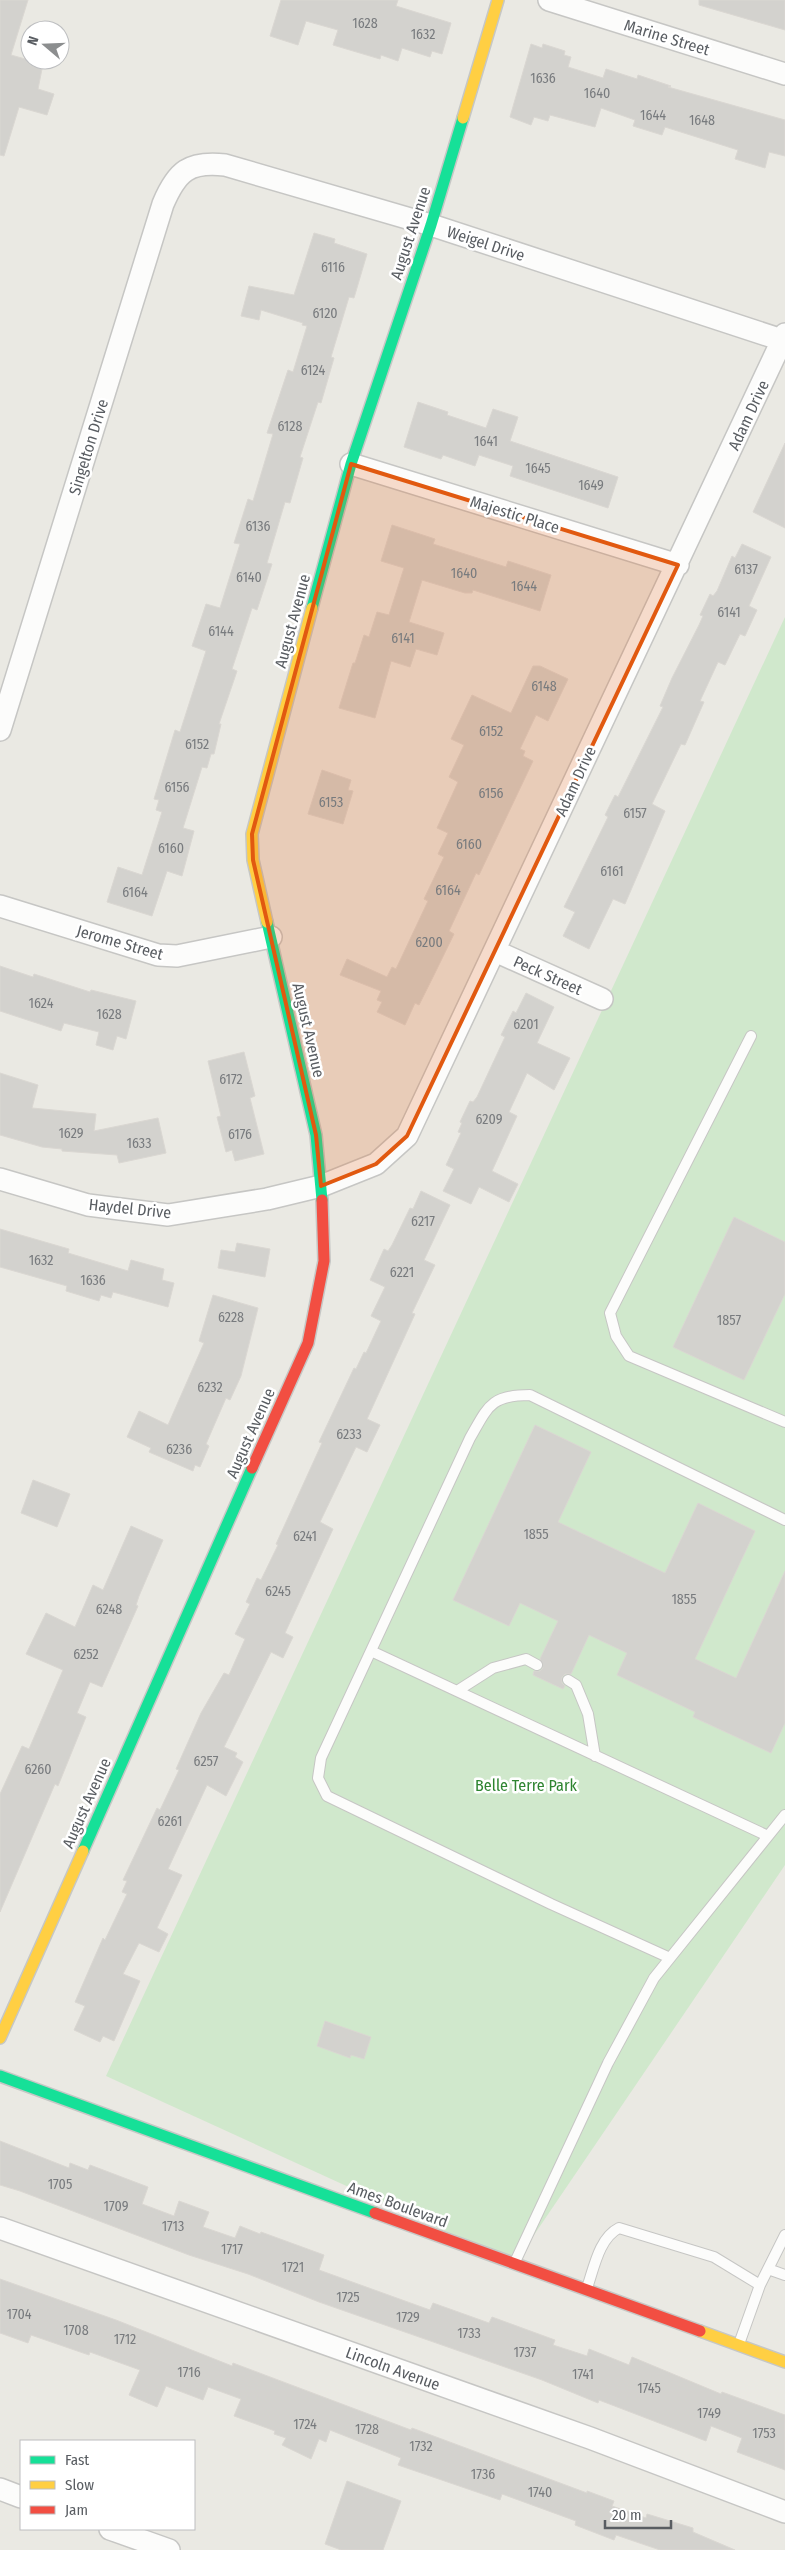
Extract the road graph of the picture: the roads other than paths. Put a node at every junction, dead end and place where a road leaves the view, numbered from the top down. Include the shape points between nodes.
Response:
1 (498, 0) edge
2 (548, 0) edge
3 (785, 74) edge
4 (186, 170) joint
5 (431, 225) junction
6 (784, 338) edge
7 (351, 464) junction
8 (678, 565) junction
9 (0, 730) edge
10 (0, 906) edge
11 (271, 937) junction
12 (494, 951) junction
13 (602, 999) dead end
14 (751, 1036) dead end
15 (0, 1179) edge
16 (321, 1186) junction
17 (785, 1422) edge
18 (785, 1520) edge
19 (371, 1651) junction
20 (537, 1665) dead end
21 (568, 1680) dead end
22 (457, 1691) junction
23 (595, 1756) junction
24 (785, 1814) edge
25 (768, 1836) junction
26 (670, 1958) junction
27 (0, 2038) edge
28 (0, 2076) edge
29 (0, 2228) edge
30 (785, 2235) edge
31 (515, 2263) junction
32 (768, 2269) junction
33 (785, 2275) edge
34 (760, 2285) junction
35 (587, 2289) junction
36 (739, 2345) junction
37 (785, 2362) edge
38 (0, 2489) edge
39 (20, 2497) edge
40 (785, 2512) edge
41 (113, 2530) edge
42 (169, 2550) edge

1 - 5 street, August Avenue
2 - 3 street, Marine Street
4 - 5 street, Weigel Drive via 203,163 225,165
4 - 9 street, Singelton Drive via 170,188 163,204
5 - 6 street, Weigel Drive
5 - 7 street, August Avenue
6 - 8 street, Adam Drive
7 - 8 street, Majestic Place
7 - 11 street, August Avenue via 252,834 253,860
8 - 12 street, Adam Drive
10 - 11 street, Jerome Street via 158,954 177,956
11 - 16 street, August Avenue via 316,1135
12 - 13 street, Peck Street
12 - 16 street, Adam Drive via 407,1136 376,1164
14 - 17 lane via 610,1313 616,1336 629,1356
15 - 16 street, Haydel Drive via 88,1205 168,1215 267,1199
16 - 27 street, August Avenue via 324,1261 308,1343
18 - 19 lane via 530,1395 508,1395 489,1405 470,1438
19 - 22 lane
19 - 26 lane via 321,1758 318,1778 327,1796
20 - 22 lane via 526,1659 493,1668
21 - 23 lane via 576,1685 588,1714
22 - 23 lane
23 - 25 lane
24 - 25 lane
25 - 26 lane
26 - 31 lane via 654,1978 608,2063
28 - 31 street, Ames Boulevard
29 - 40 street, Lincoln Avenue via 590,2438
30 - 32 lane
31 - 35 street, Ames Boulevard
32 - 33 lane
32 - 34 lane
34 - 35 lane via 714,2257 619,2228 611,2233 602,2248
34 - 36 lane
35 - 36 street, Ames Boulevard
36 - 37 street, Ames Boulevard
38 - 39 street
41 - 42 street

